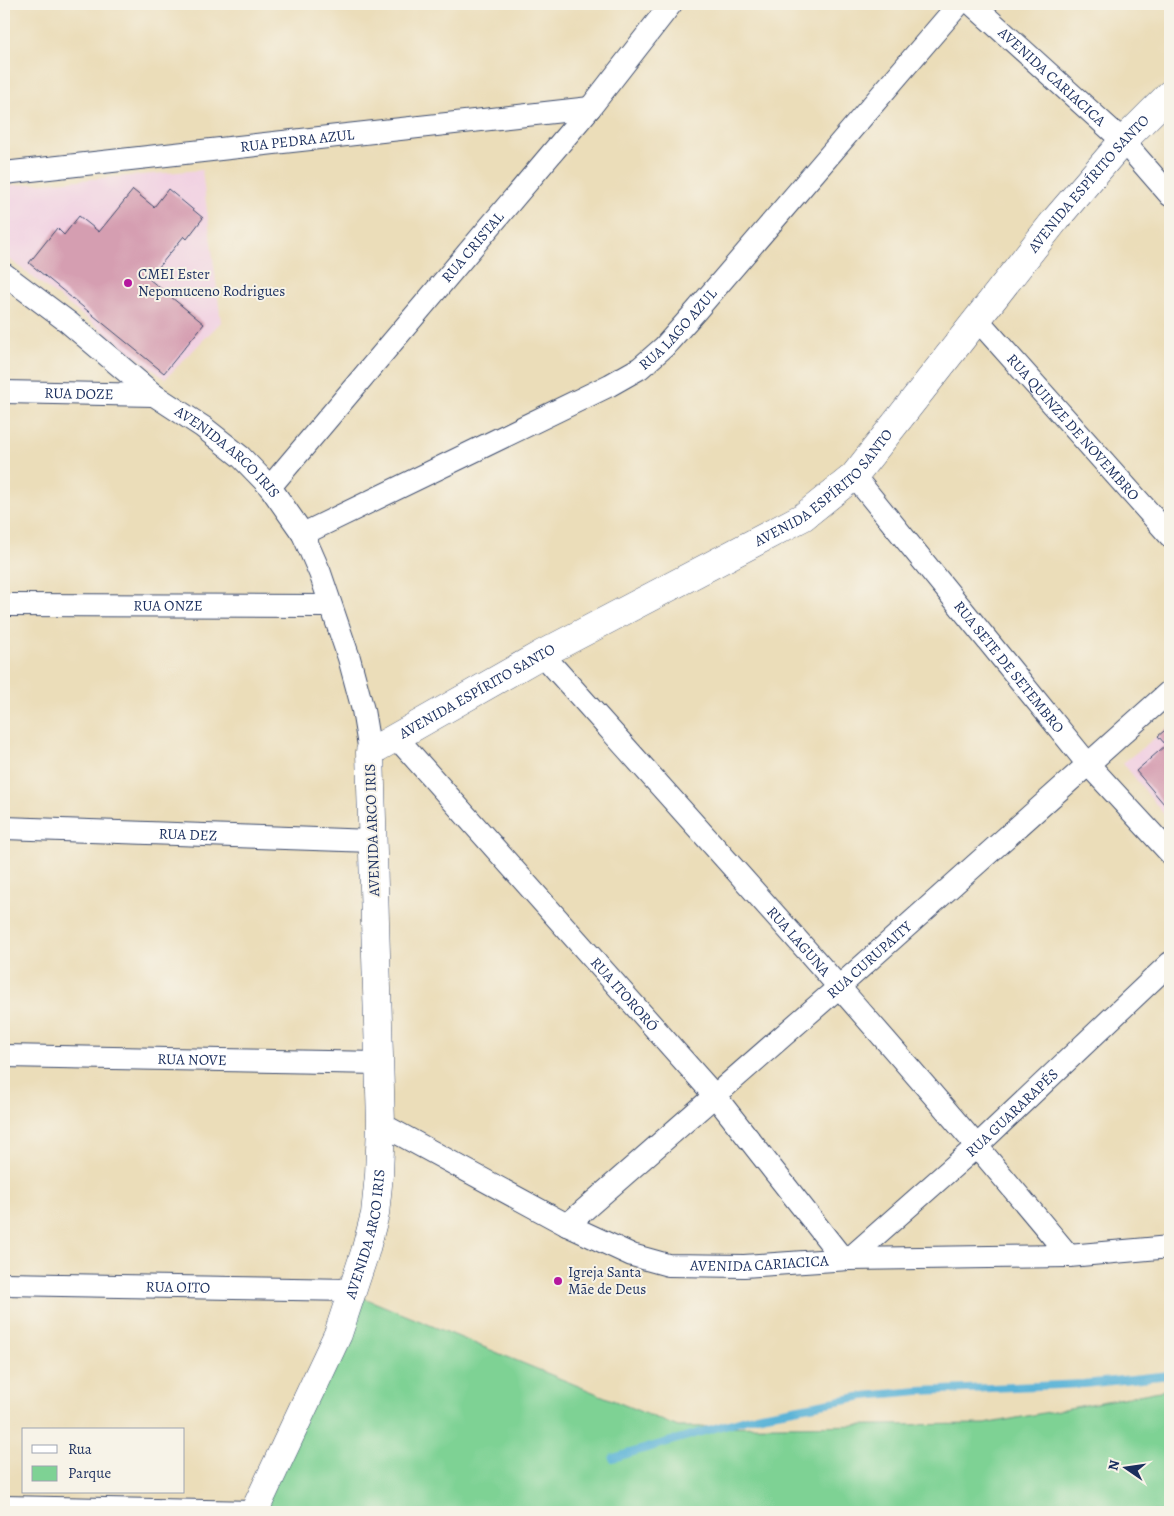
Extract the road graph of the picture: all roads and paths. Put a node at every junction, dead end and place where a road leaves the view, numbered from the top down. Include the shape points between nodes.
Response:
1 (671, 4) edge
2 (959, 4) edge
3 (972, 4) edge
4 (1170, 94) edge
5 (590, 108) junction
6 (1123, 141) junction
7 (4, 173) edge
8 (1170, 195) edge
9 (4, 274) edge
10 (976, 318) junction
11 (4, 392) edge
12 (154, 395) junction
13 (854, 476) junction
14 (270, 487) junction
15 (303, 534) junction
16 (1170, 536) edge
17 (4, 606) edge
18 (330, 606) junction
19 (542, 654) junction
20 (1170, 691) edge
21 (396, 737) junction
22 (370, 752) junction
23 (1088, 763) junction
24 (4, 828) edge
25 (372, 841) junction
26 (1170, 853) edge
27 (1170, 963) edge
28 (840, 986) junction
29 (4, 1056) edge
30 (379, 1063) junction
31 (715, 1096) junction
32 (381, 1124) junction
33 (978, 1145) junction
34 (567, 1225) junction
35 (1170, 1247) edge
36 (1069, 1256) junction
37 (846, 1259) junction
38 (4, 1284) edge
39 (351, 1290) junction
40 (4, 1507) edge
41 (255, 1512) edge

1 - 5 street, RUA CRISTAL
2 - 15 street, RUA LAGO AZUL via 696,311 640,368
3 - 6 street, AVENIDA CARIACICA
4 - 6 street, AVENIDA ESPÍRITO SANTO
5 - 7 street, RUA PEDRA AZUL
5 - 14 street, RUA CRISTAL
6 - 8 street, AVENIDA CARIACICA
6 - 10 street, AVENIDA ESPÍRITO SANTO
9 - 12 street, AVENIDA ARCO IRIS via 68,322
10 - 13 street, AVENIDA ESPÍRITO SANTO
10 - 16 street, RUA QUINZE DE NOVEMBRO
11 - 12 street, RUA DOZE
12 - 14 street, AVENIDA ARCO IRIS via 241,457
13 - 19 street, AVENIDA ESPÍRITO SANTO via 803,517
13 - 23 street, RUA SETE DE SETEMBRO
14 - 15 street, AVENIDA ARCO IRIS
15 - 18 street, AVENIDA ARCO IRIS
17 - 18 street, RUA ONZE
18 - 22 street, AVENIDA ARCO IRIS via 349,658
19 - 21 street, AVENIDA ESPÍRITO SANTO
19 - 28 street, RUA LAGUNA
20 - 23 street, RUA CURUPAITY
21 - 22 street, AVENIDA ESPÍRITO SANTO
21 - 31 street, RUA ITORORÓ
22 - 25 street, AVENIDA ARCO IRIS
23 - 26 street, RUA SETE DE SETEMBRO
23 - 28 street, RUA CURUPAITY
24 - 25 street, RUA DEZ
25 - 30 street, AVENIDA ARCO IRIS
27 - 33 street, RUA GUARARAPÉS
28 - 31 street, RUA CURUPAITY
28 - 33 street, RUA LAGUNA
29 - 30 street, RUA NOVE
30 - 32 street, AVENIDA ARCO IRIS
31 - 34 street, RUA CURUPAITY
31 - 37 street, RUA ITORORÓ
32 - 34 street, AVENIDA CARIACICA
32 - 39 street, AVENIDA ARCO IRIS via 375,1214 366,1252
33 - 36 street, RUA LAGUNA
33 - 37 street, RUA GUARARAPÉS
34 - 37 street, AVENIDA CARIACICA via 632,1255 668,1265 744,1266
35 - 36 street, AVENIDA CARIACICA
36 - 37 street, AVENIDA CARIACICA
38 - 39 street, RUA OITO
39 - 41 street, AVENIDA ARCO IRIS via 338,1334
40 - 41 street

